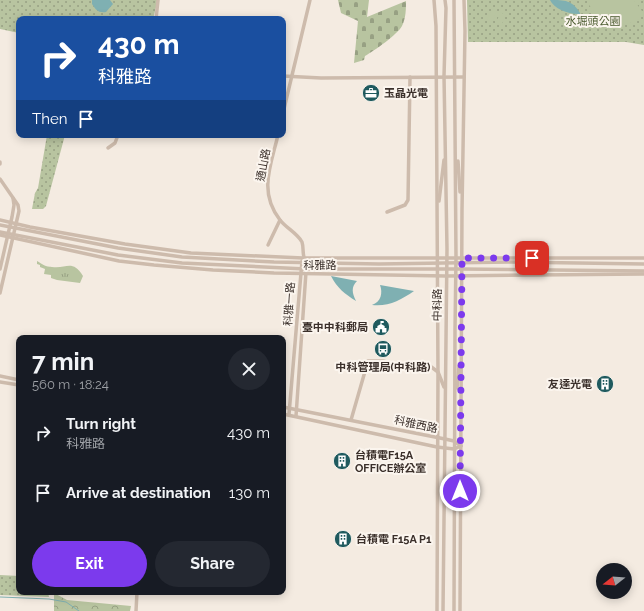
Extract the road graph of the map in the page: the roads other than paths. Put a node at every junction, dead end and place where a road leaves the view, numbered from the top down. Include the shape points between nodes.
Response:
1 (158, 0) edge
2 (310, 0) edge
3 (434, 0) edge
4 (445, 0) edge
5 (454, 0) edge
6 (464, 0) edge
7 (156, 16) edge
8 (286, 76) edge
9 (436, 76) junction
10 (444, 76) junction
11 (454, 76) junction
12 (291, 77) junction
13 (410, 77) junction
14 (464, 77) junction
15 (286, 100) edge
16 (455, 136) junction
17 (117, 138) edge
18 (277, 138) edge
19 (446, 147) junction
20 (108, 148) dead end
21 (0, 179) edge
22 (462, 210) junction
23 (387, 212) dead end
24 (437, 214) junction
25 (0, 220) edge
26 (280, 220) junction
27 (13, 223) junction
28 (0, 225) edge
29 (9, 227) junction
30 (14, 228) junction
31 (0, 232) edge
32 (0, 235) edge
33 (10, 236) junction
34 (268, 245) dead end
35 (303, 258) junction
36 (437, 258) junction
37 (447, 258) junction
38 (456, 258) junction
39 (462, 258) junction
40 (644, 258) edge
41 (301, 263) junction
42 (306, 263) junction
43 (437, 263) junction
44 (447, 263) junction
45 (456, 263) junction
46 (462, 263) junction
47 (644, 264) edge
48 (301, 268) junction
49 (0, 269) edge
50 (306, 269) junction
51 (437, 269) junction
52 (446, 269) junction
53 (456, 269) junction
54 (462, 269) junction
55 (644, 271) edge
56 (301, 274) junction
57 (305, 274) junction
58 (644, 274) edge
59 (436, 275) junction
60 (456, 275) junction
61 (462, 275) junction
62 (446, 276) junction
63 (0, 293) edge
64 (461, 340) junction
65 (438, 372) junction
66 (0, 376) edge
67 (16, 379) edge
68 (0, 382) edge
69 (16, 385) edge
70 (445, 390) junction
71 (286, 407) edge
72 (290, 408) junction
73 (297, 409) junction
74 (455, 409) junction
75 (289, 414) joint
76 (296, 416) junction
77 (351, 420) junction
78 (437, 438) junction
79 (446, 440) junction
80 (454, 441) junction
81 (461, 446) junction
82 (437, 447) junction
83 (446, 448) junction
84 (454, 449) junction
85 (137, 595) edge
86 (136, 611) edge
87 (437, 611) edge
88 (443, 611) edge
89 (454, 611) edge
90 (460, 611) edge

1 - 7 street
2 - 12 street
3 - 9 street, 中科路
4 - 10 street, 中科路
5 - 11 street, 中科路
6 - 14 street
8 - 12 street
9 - 10 street
9 - 13 street
9 - 24 street, 中科路
10 - 11 street
10 - 19 street, 中科路
11 - 14 street
11 - 16 street, 中科路
12 - 13 street
12 - 15 street
13 - 23 street via 408,200 405,205
14 - 22 street
16 - 22 street
16 - 38 street, 中科路
17 - 20 street
18 - 26 street, 通山路 via 267,185 272,206
19 - 24 street
19 - 37 street, 中科路
21 - 27 street via 18,205 19,212
22 - 39 street
24 - 36 street, 中科路
25 - 27 street, 科雅路
26 - 34 street
26 - 35 street, 通山路 via 301,241
27 - 29 street
27 - 30 street
27 - 35 street, 科雅路 via 125,244 191,253
28 - 29 street, 科雅路
29 - 30 street, 科雅路
29 - 33 street
30 - 33 street
30 - 41 street, 科雅路 via 118,248 182,256
31 - 33 street, 科雅路
32 - 33 street, 科雅路
33 - 48 street, 科雅路 via 118,255 182,263
33 - 49 street
33 - 56 street, 科雅路 via 119,261 154,266
33 - 63 street via 11,248
35 - 36 street, 科雅路
35 - 41 street, 科雅一路
35 - 42 street
36 - 37 street, 科雅路
36 - 43 street, 中科路
37 - 38 street, 科雅路
37 - 44 street, 中科路
38 - 39 street, 科雅路
38 - 45 street, 中科路
39 - 40 street, 科雅路
39 - 46 street
41 - 42 street, 科雅路
41 - 48 street, 科雅一路
42 - 43 street, 科雅路
42 - 50 street, 科雅一路
43 - 44 street, 科雅路
43 - 51 street, 中科路
44 - 45 street, 科雅路
44 - 52 street, 中科路
45 - 46 street, 科雅路
45 - 53 street, 中科路
46 - 47 street, 科雅路
46 - 54 street
48 - 50 street, 科雅路
48 - 56 street, 科雅一路
50 - 51 street, 科雅路
50 - 57 street, 科雅一路
51 - 52 street, 科雅路
51 - 59 street, 中科路
52 - 53 street, 科雅路
52 - 62 street, 中科路
53 - 54 street, 科雅路
53 - 60 street, 中科路
54 - 55 street, 科雅路
54 - 61 street
56 - 57 street, 科雅路
56 - 72 street, 科雅一路
57 - 59 street, 科雅路
57 - 73 street, 科雅一路
58 - 61 street, 科雅路
59 - 62 street, 科雅路
59 - 65 street, 中科路
60 - 61 street, 科雅路
60 - 62 street, 科雅路
60 - 74 street, 中科路
61 - 64 street
62 - 70 street, 中科路
64 - 74 street
64 - 81 street
65 - 70 street
65 - 77 street via 430,366 368,361
65 - 78 street, 中科路
66 - 67 street
68 - 69 street
70 - 79 street, 中科路
71 - 72 street, 科雅西路
72 - 73 street, 科雅西路
72 - 75 street, 科雅一路
73 - 76 street, 科雅一路
73 - 77 street, 科雅西路
74 - 80 street, 中科路
75 - 76 street, 科雅西路
76 - 82 street, 科雅西路
77 - 78 street, 科雅西路
78 - 79 street, 科雅西路
78 - 82 street, 中科路
79 - 80 street, 科雅西路
79 - 83 street, 中科路
80 - 81 street, 科雅西路
80 - 84 street, 中科路
81 - 84 street
81 - 90 street
82 - 83 street, 科雅西路
82 - 87 street, 中科路
83 - 84 street, 科雅西路
83 - 88 street, 中科路
84 - 89 street, 中科路
85 - 86 street

